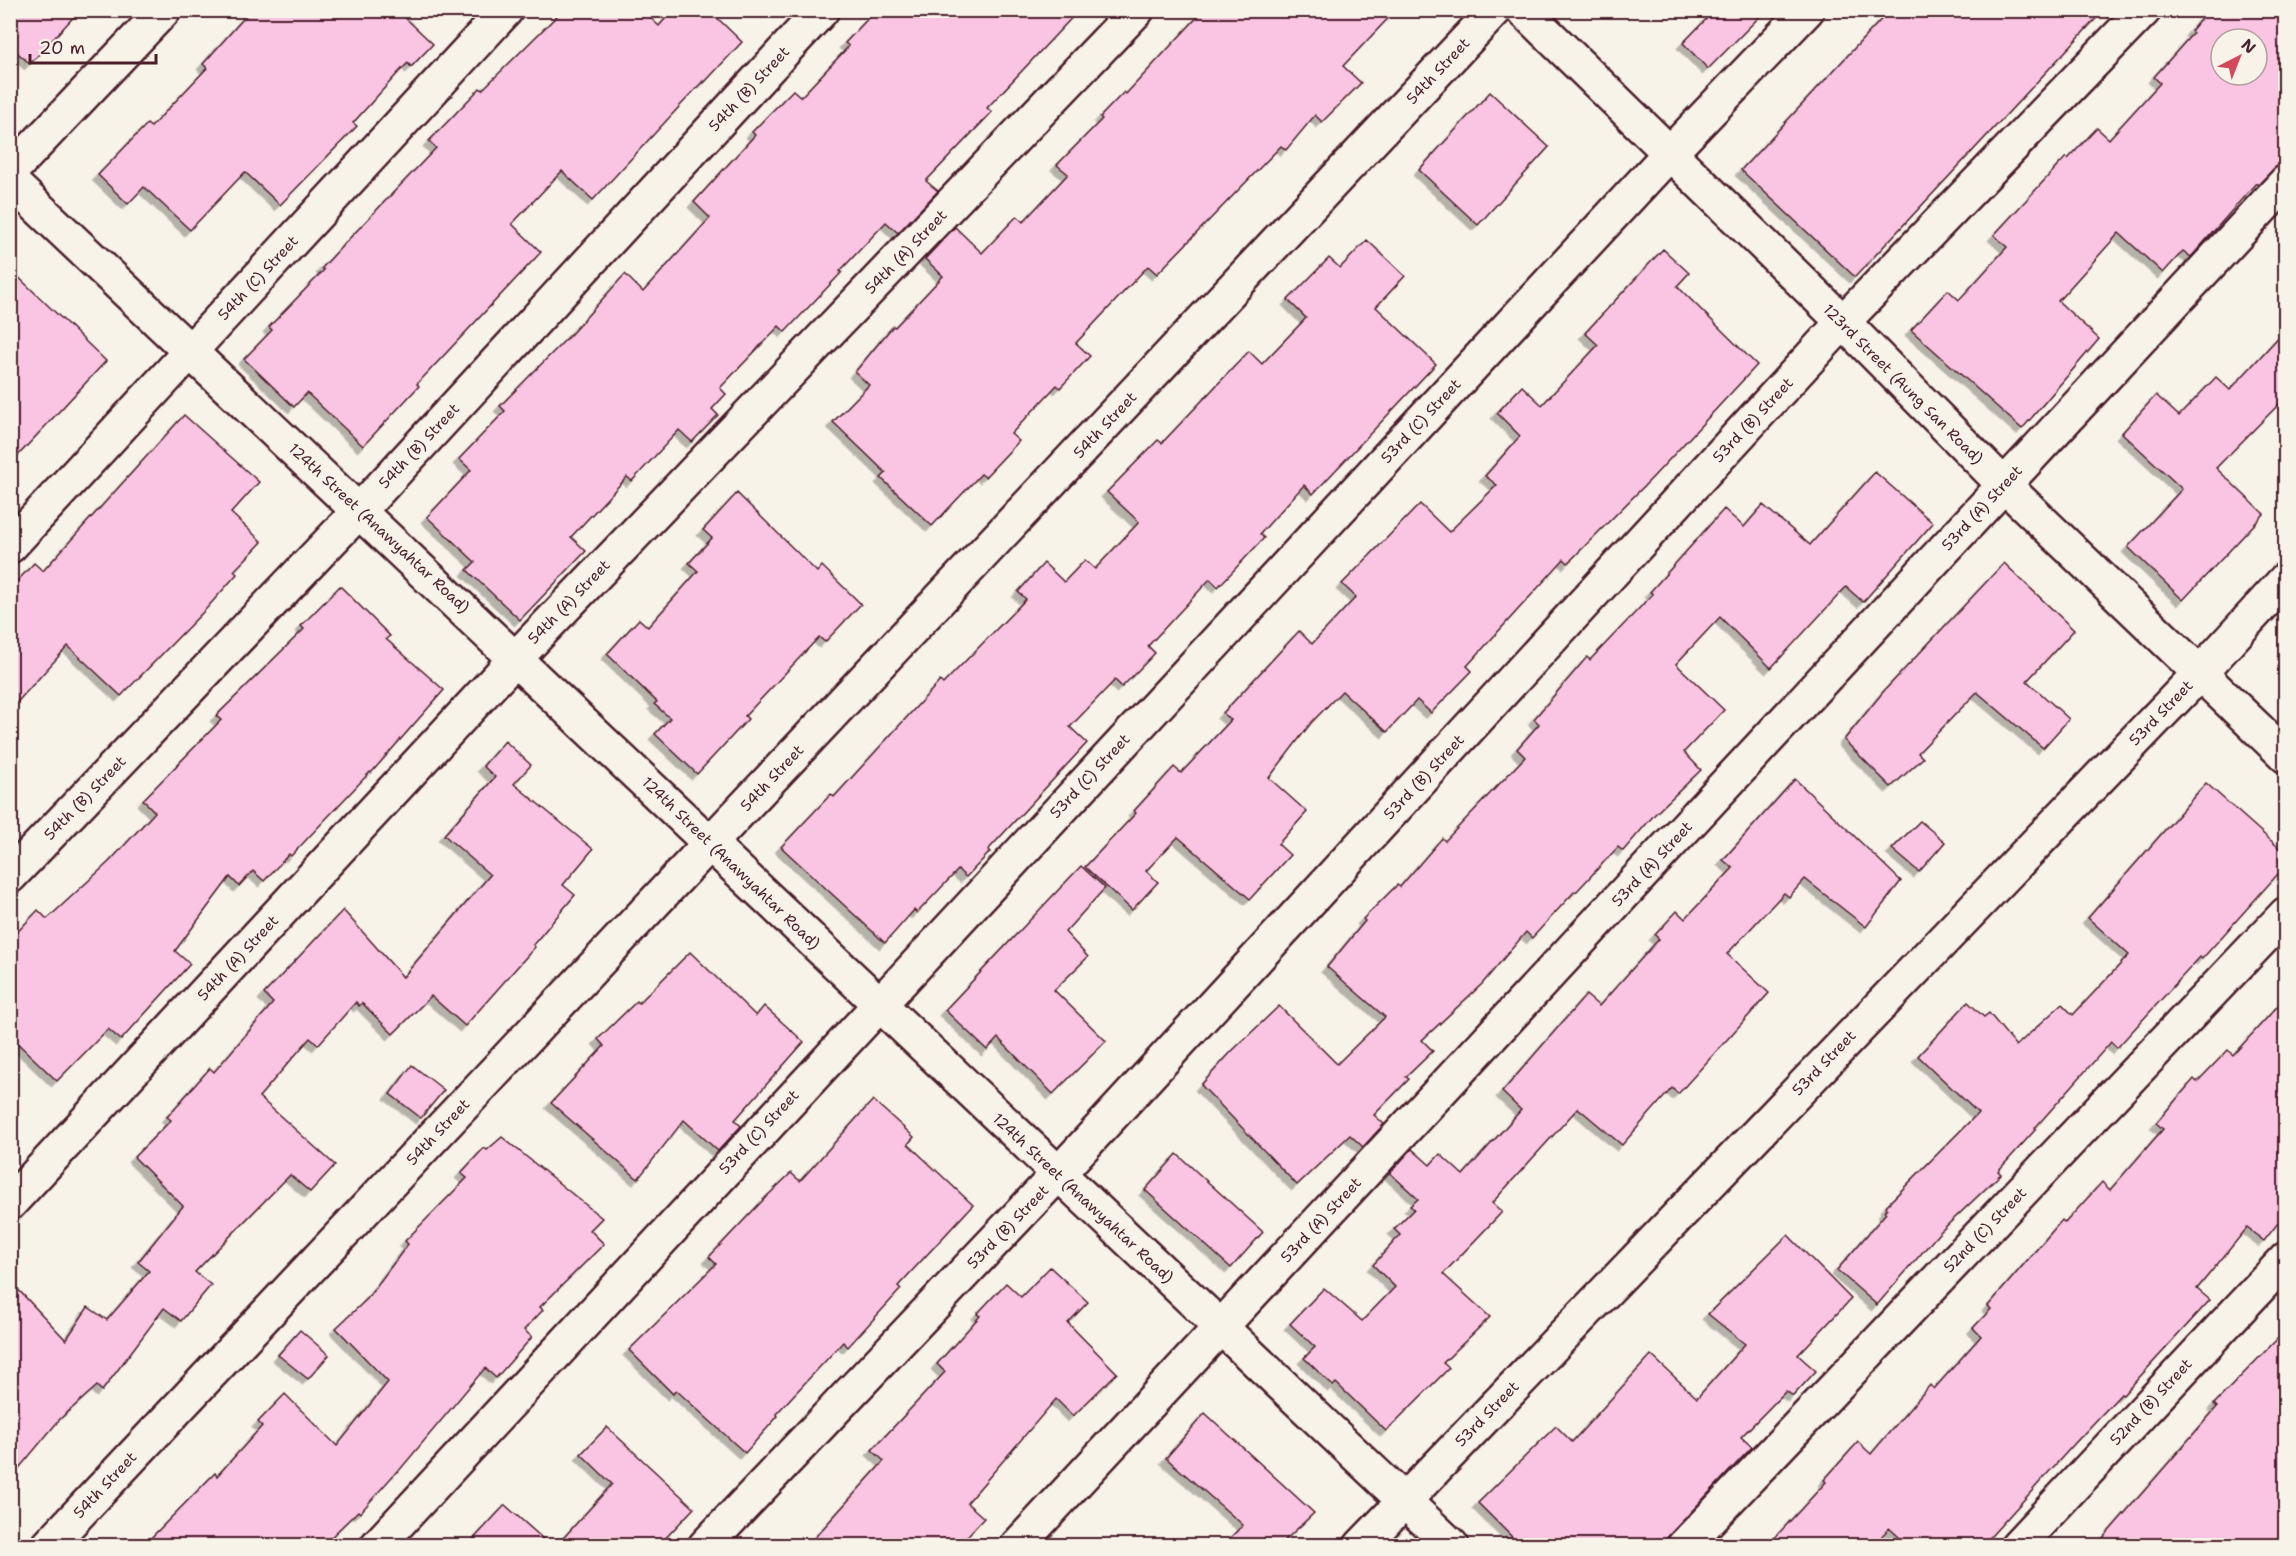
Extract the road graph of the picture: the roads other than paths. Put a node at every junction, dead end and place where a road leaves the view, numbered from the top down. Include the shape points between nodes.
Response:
1 (164, 10) edge
2 (506, 10) edge
3 (822, 10) edge
4 (1137, 10) edge
5 (1495, 10) edge
6 (1523, 10) edge
7 (1807, 10) edge
8 (2144, 10) edge
9 (1670, 154) junction
10 (10, 172) edge
11 (10, 181) edge
12 (2286, 182) edge
13 (1843, 322) junction
14 (191, 351) junction
15 (2004, 485) junction
16 (360, 510) junction
17 (10, 546) edge
18 (2286, 579) edge
19 (516, 658) junction
20 (2199, 674) junction
21 (2286, 756) edge
22 (710, 844) junction
23 (10, 876) edge
24 (2286, 914) edge
25 (878, 1004) junction
26 (1058, 1174) junction
27 (10, 1203) edge
28 (2286, 1259) edge
29 (1221, 1328) junction
30 (1404, 1500) junction
31 (48, 1545) edge
32 (377, 1545) edge
33 (705, 1545) edge
34 (1017, 1545) edge
35 (1361, 1545) edge
36 (1452, 1545) edge
37 (1684, 1545) edge
38 (2017, 1545) edge

1 - 10 street
2 - 14 street, 54th (C) Street
3 - 16 street, 54th (B) Street
4 - 19 street, 54th (A) Street
5 - 22 street, 54th Street
6 - 9 street, 123rd Street (Aung San Road)
7 - 9 street, 53rd (C) Street
8 - 13 street, 53rd (B) Street
9 - 13 street, 123rd Street (Aung San Road)
9 - 25 street, 53rd (C) Street
11 - 14 street, 124th Street (Anawyahtar Road)
12 - 15 street, 53rd (A) Street
13 - 15 street, 123rd Street (Aung San Road)
13 - 26 street, 53rd (B) Street
14 - 16 street, 124th Street (Anawyahtar Road)
14 - 17 street, 54th (C) Street
15 - 20 street, 123rd Street (Aung San Road)
15 - 29 street, 53rd (A) Street
16 - 19 street, 124th Street (Anawyahtar Road)
16 - 23 street, 54th (B) Street
18 - 20 street, 53rd Street
19 - 22 street, 124th Street (Anawyahtar Road)
19 - 27 street, 54th (A) Street
20 - 21 street, 123rd Street (Aung San Road)
20 - 30 street, 53rd Street
22 - 25 street, 124th Street (Anawyahtar Road)
22 - 31 street, 54th Street
24 - 37 street, 52nd (C) Street
25 - 26 street, 124th Street (Anawyahtar Road)
25 - 32 street, 53rd (C) Street
26 - 29 street, 124th Street (Anawyahtar Road)
26 - 33 street, 53rd (B) Street
28 - 38 street, 52nd (B) Street
29 - 30 street, 124th Street (Anawyahtar Road)
29 - 34 street, 53rd (A) Street
30 - 35 street, 53rd Street
30 - 36 street, 124th Street (Anawyahtar Road)

